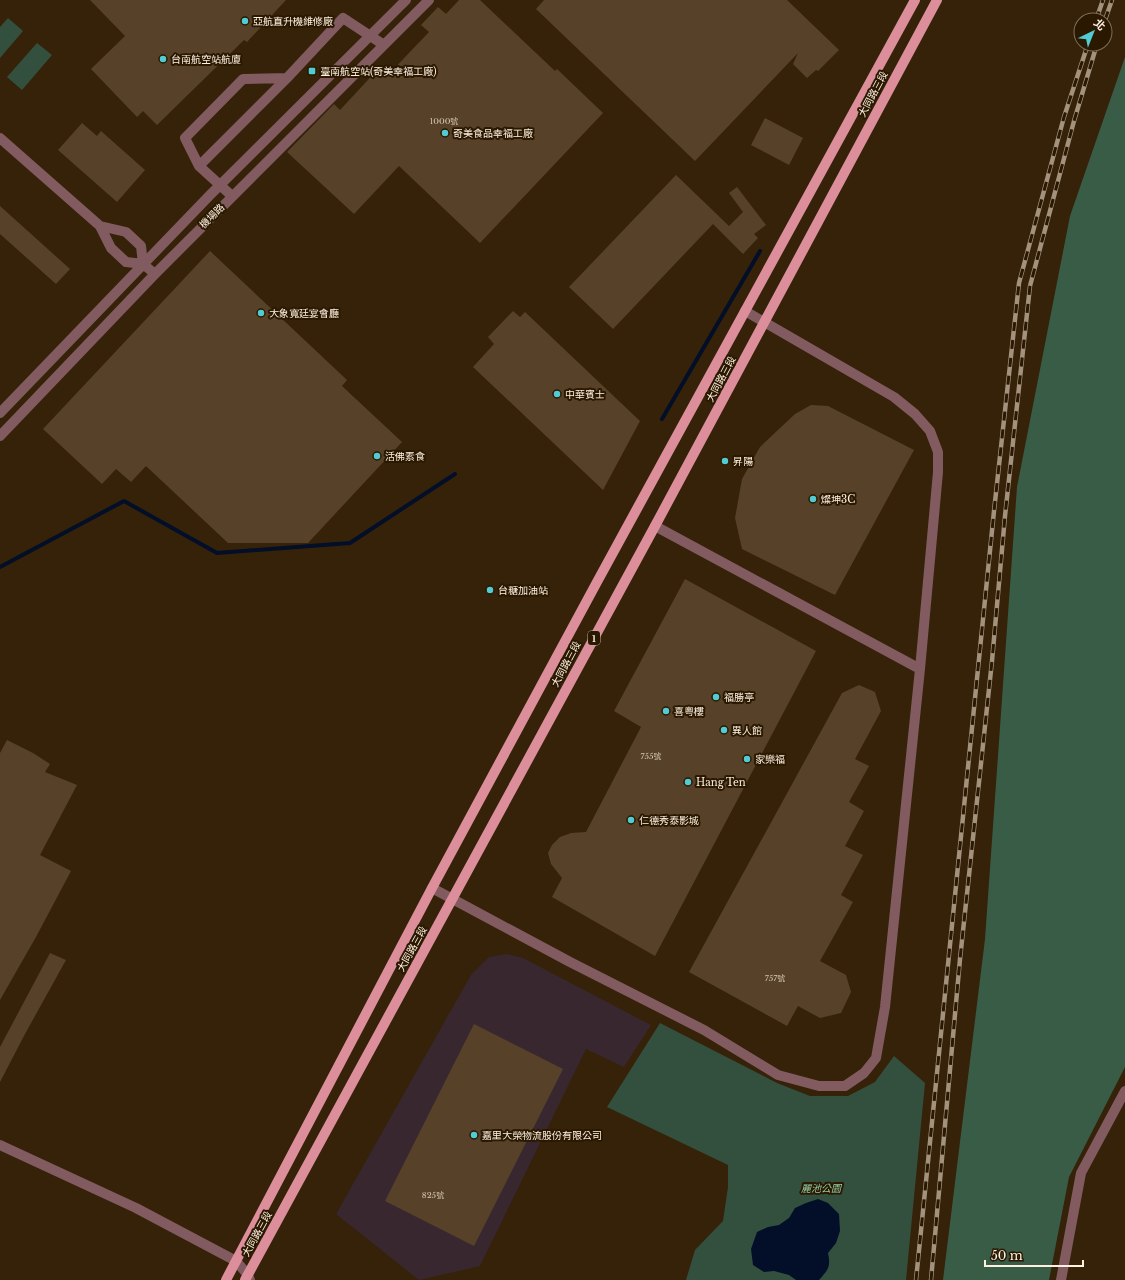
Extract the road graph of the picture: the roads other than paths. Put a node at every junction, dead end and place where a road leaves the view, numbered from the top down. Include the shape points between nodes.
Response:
1 (406, 0) edge
2 (429, 0) edge
3 (915, 0) edge
4 (937, 0) edge
5 (371, 36) junction
6 (384, 45) junction
7 (287, 78) junction
8 (0, 138) edge
9 (199, 166) junction
10 (220, 185) junction
11 (232, 196) junction
12 (100, 226) junction
13 (143, 264) junction
14 (155, 274) junction
15 (745, 310) junction
16 (765, 322) junction
17 (0, 413) edge
18 (0, 436) edge
19 (655, 526) junction
20 (920, 669) junction
21 (432, 888) junction
22 (452, 899) junction
23 (1125, 1091) edge
24 (0, 1145) edge
25 (236, 1261) junction
26 (248, 1278) edge
27 (226, 1280) edge
28 (1061, 1280) edge

1 - 5 street, 機場路
2 - 6 street, 機場路
3 - 15 main road, 大同路三段
4 - 16 main road, 大同路三段 / 1
5 - 6 street
5 - 7 street via 343,18
5 - 10 street, 機場路
6 - 11 street, 機場路
7 - 9 street
7 - 9 street via 242,79 185,138
8 - 12 street
9 - 10 street
10 - 11 street
10 - 13 street, 機場路
11 - 14 street, 機場路
12 - 13 street via 111,248 126,262
12 - 13 street via 126,232 141,246
13 - 14 street
13 - 17 street, 機場路
14 - 18 street, 機場路
15 - 16 street
15 - 21 main road, 大同路三段
16 - 19 main road, 大同路三段 / 1
16 - 20 street via 894,397 915,414 930,431 938,452 938,472
19 - 20 street
19 - 22 main road, 大同路三段 / 1
20 - 22 street via 885,1007 879,1042 876,1058 864,1073 845,1086 819,1086 778,1075 704,1030
21 - 22 street
21 - 25 main road, 大同路三段
22 - 26 main road, 大同路三段 / 1
23 - 28 street via 1081,1173
24 - 25 street via 136,1208
25 - 26 street
25 - 27 main road, 大同路三段

